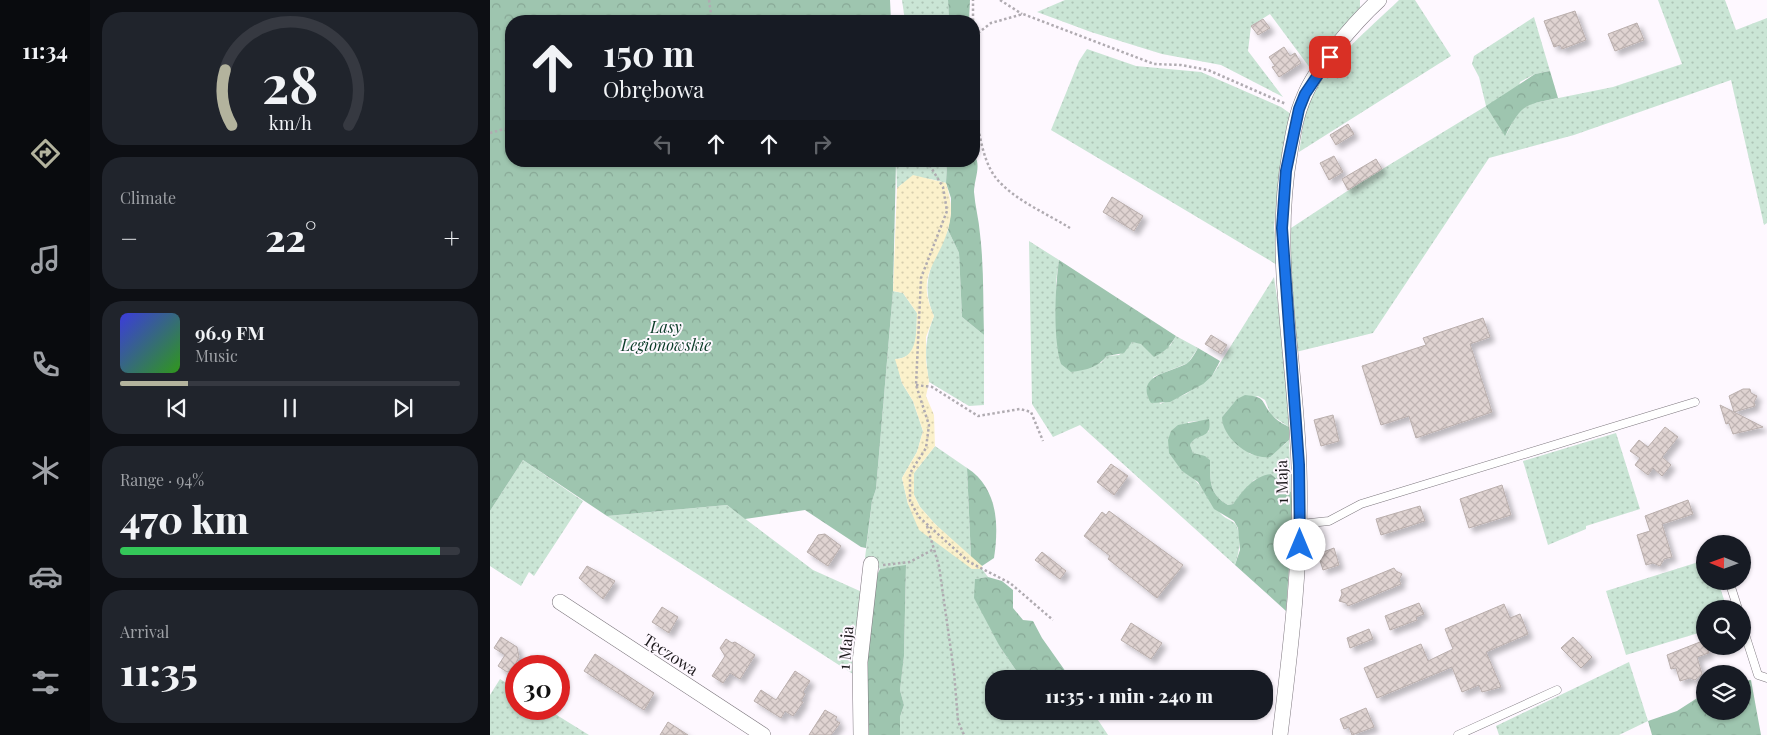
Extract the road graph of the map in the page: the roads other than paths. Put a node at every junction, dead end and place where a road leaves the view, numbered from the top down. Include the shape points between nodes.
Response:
1 (1379, 0) edge
2 (1695, 402) dead end
3 (1300, 524) junction
4 (871, 564) road end
5 (560, 602) dead end
6 (1751, 653) edge
7 (1767, 678) edge
8 (1557, 690) dead end
9 (763, 735) edge
10 (861, 735) edge
11 (1280, 735) edge
12 (1458, 735) edge

1 - 3 street, 1 Maja via 1318,72 1299,109 1286,171 1282,228 1299,465
2 - 3 lane via 1361,504 1329,521
3 - 11 street, 1 Maja
4 - 10 street, 1 Maja via 860,662
5 - 9 street, Tęczowa
6 - 7 lane via 1758,676
8 - 12 lane

